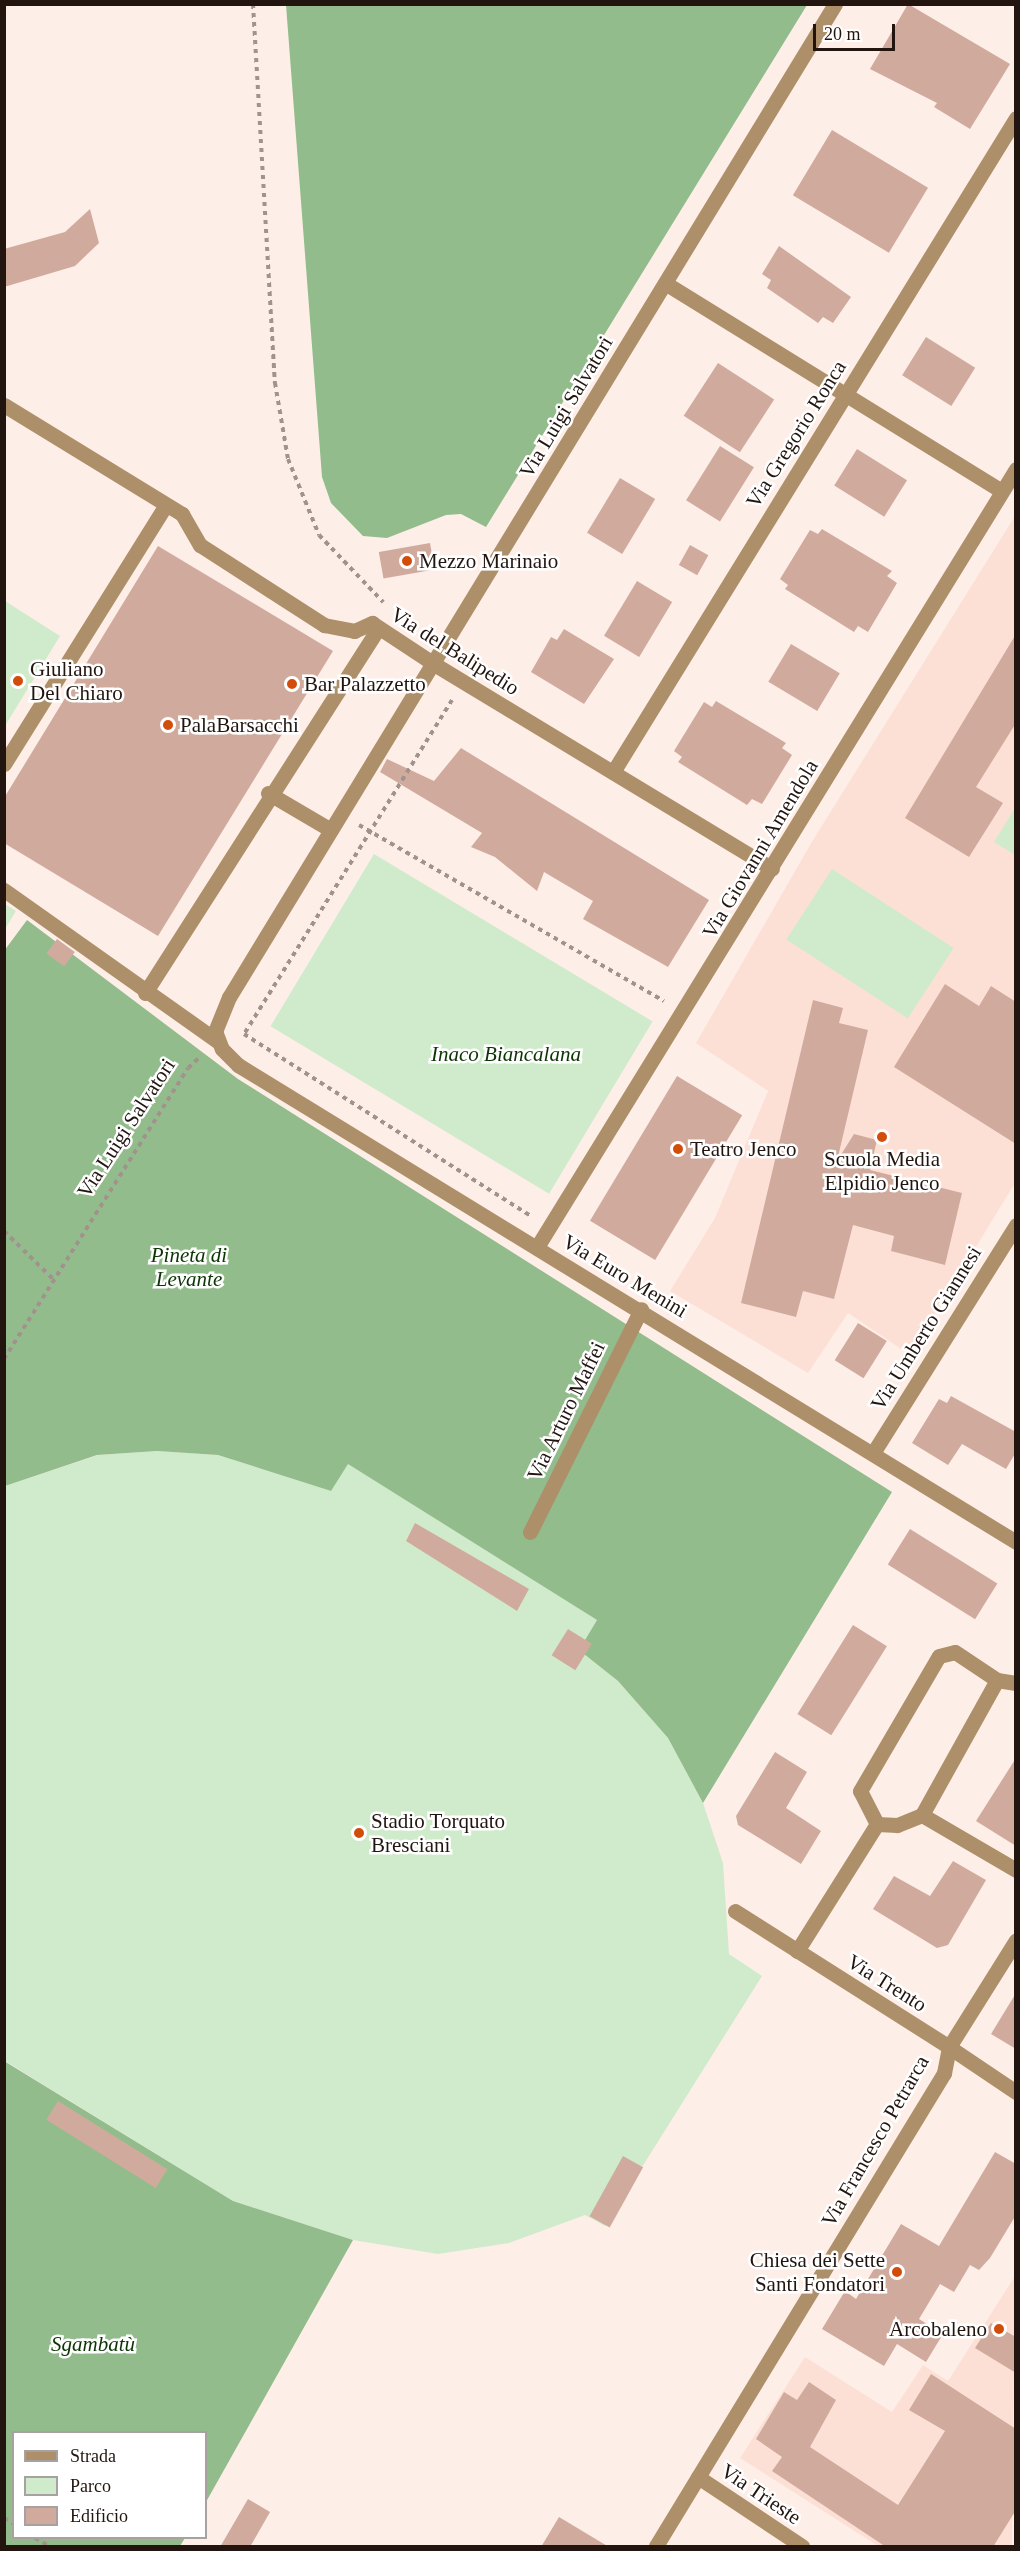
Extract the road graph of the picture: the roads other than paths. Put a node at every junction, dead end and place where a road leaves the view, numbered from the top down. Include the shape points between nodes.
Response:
1 (835, 4) edge
2 (1016, 118) edge
3 (665, 283) junction
4 (846, 393) junction
5 (4, 405) edge
6 (1016, 469) edge
7 (1002, 491) junction
8 (166, 505) junction
9 (378, 628) junction
10 (434, 664) junction
11 (4, 764) edge
12 (613, 772) junction
13 (268, 793) junction
14 (331, 830) junction
15 (772, 869) junction
16 (4, 890) edge
17 (145, 993) junction
18 (217, 1041) junction
19 (1016, 1225) edge
20 (537, 1247) junction
21 (641, 1309) junction
22 (873, 1453) junction
23 (530, 1532) dead end
24 (1016, 1542) edge
25 (997, 1680) junction
26 (1016, 1683) edge
27 (922, 1815) junction
28 (877, 1824) junction
29 (1016, 1870) edge
30 (735, 1911) dead end
31 (1016, 1940) edge
32 (797, 1951) junction
33 (949, 2047) junction
34 (1016, 2092) edge
35 (698, 2478) junction
36 (656, 2547) edge
37 (802, 2547) edge

1 - 3 street, Via Luigi Salvatori
2 - 4 street, Via Gregorio Ronca
3 - 4 street
3 - 10 street, Via Luigi Salvatori
4 - 7 street
4 - 12 street, Via Gregorio Ronca
5 - 8 street, Via del Balipedio
6 - 7 street, Via Giovanni Amendola
7 - 15 street, Via Giovanni Amendola
8 - 9 street, Via del Balipedio via 182,514 200,545 324,625 354,631 372,623
8 - 11 street
9 - 10 street, Via del Balipedio
9 - 13 street
10 - 12 street, Via del Balipedio
10 - 14 street, Via Luigi Salvatori
12 - 15 street, Via del Balipedio
13 - 14 street
13 - 17 street
14 - 18 street, Via Luigi Salvatori via 229,997 214,1027
15 - 20 street, Via Giovanni Amendola
16 - 17 street, Via Euro Menini
17 - 18 street, Via Euro Menini
18 - 20 street, Via Euro Menini via 238,1065
19 - 22 street, Via Umberto Giannesi
20 - 21 street, Via Euro Menini
21 - 22 street, Via Euro Menini
21 - 23 street, Via Arturo Maffei
22 - 24 street, Via Euro Menini
25 - 26 street
25 - 27 street
25 - 28 street via 955,1652 939,1656 860,1791
27 - 28 street via 897,1825
27 - 29 street
28 - 32 street
30 - 32 street, Via Trento
31 - 33 street, Via Francesco Petrarca
32 - 33 street, Via Trento
33 - 34 street, Via Trento
33 - 35 street, Via Francesco Petrarca via 944,2073
35 - 36 street, Via Francesco Petrarca
35 - 37 street, Via Trieste

